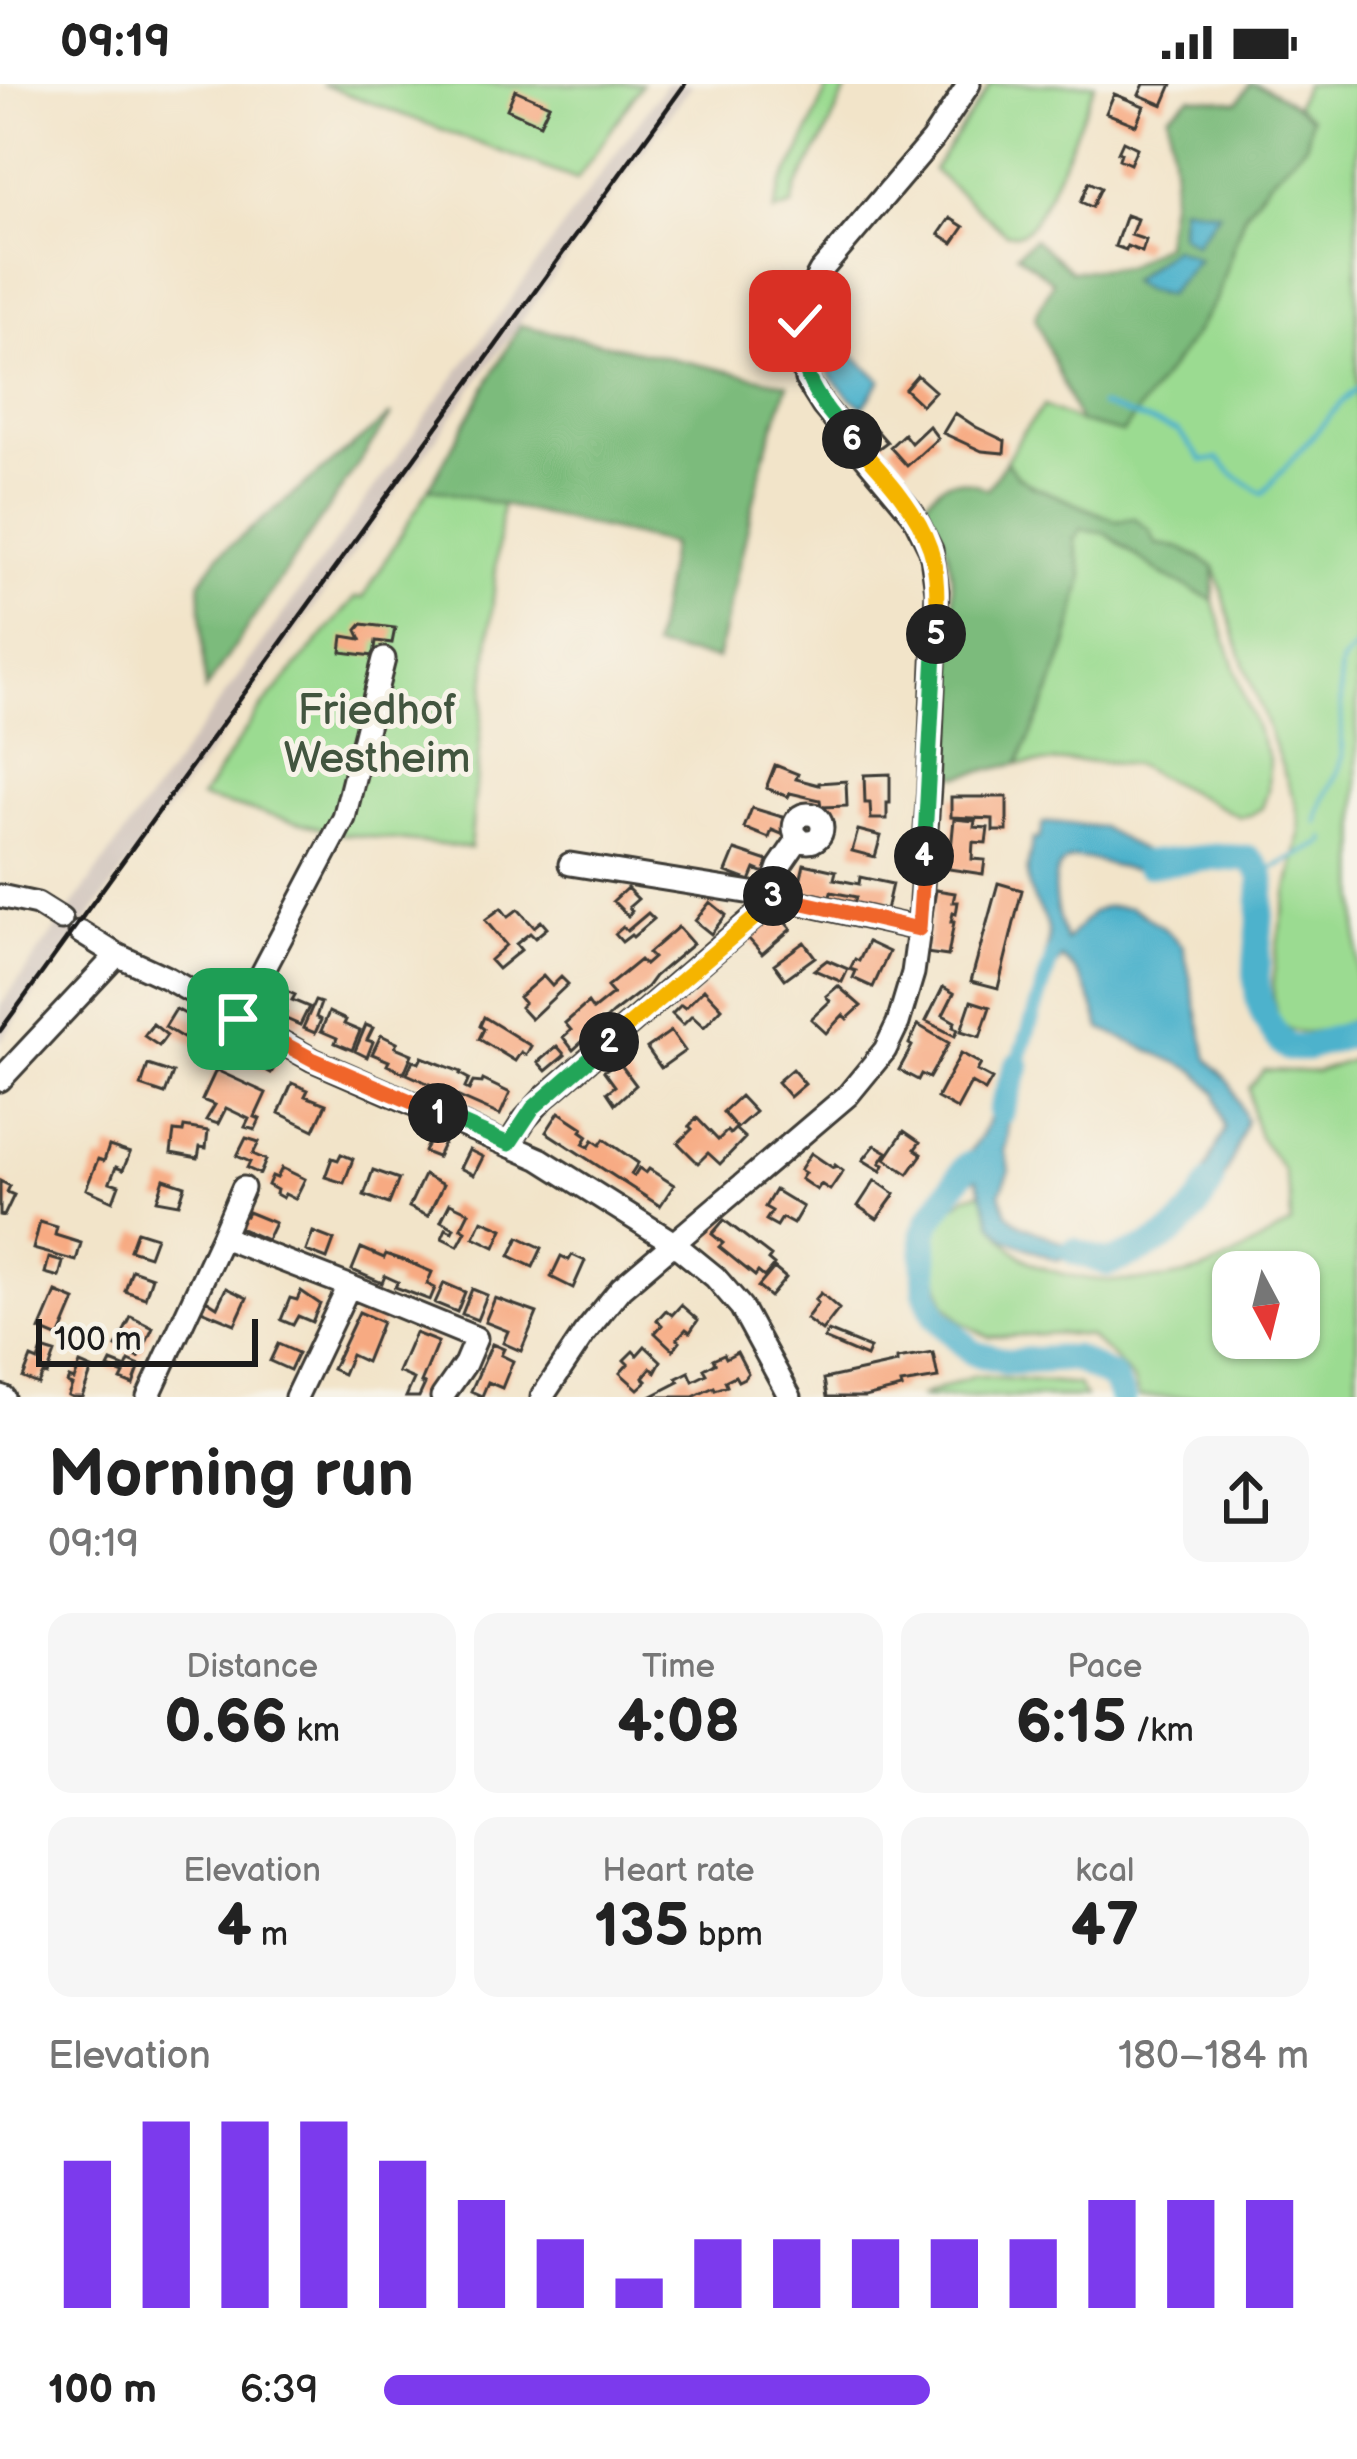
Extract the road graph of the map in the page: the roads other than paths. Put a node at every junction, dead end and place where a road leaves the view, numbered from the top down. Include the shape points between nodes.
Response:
1 (970, 84) edge
2 (384, 659) dead end
3 (799, 838) dead end
4 (569, 864) dead end
5 (0, 896) edge
6 (771, 896) junction
7 (919, 929) junction
8 (117, 955) junction
9 (238, 1019) junction
10 (0, 1079) edge
11 (509, 1144) junction
12 (243, 1188) dead end
13 (222, 1237) junction
14 (673, 1242) junction
15 (349, 1286) junction
16 (148, 1397) edge
17 (296, 1397) edge
18 (442, 1397) edge
19 (542, 1397) edge
20 (790, 1397) edge

1 - 7 street via 820,272 800,321 806,379 913,514 931,550 936,648
2 - 9 street via 344,818
3 - 6 street via 778,867
4 - 6 street
5 - 8 street via 37,904
6 - 7 street
6 - 11 street via 544,1098
7 - 14 street via 898,1022 872,1069
8 - 9 street
8 - 10 street
9 - 11 street
11 - 14 street
12 - 13 street
13 - 15 street
13 - 16 street
14 - 19 street via 597,1316
14 - 20 street via 741,1307
15 - 17 street
15 - 18 street via 476,1338

